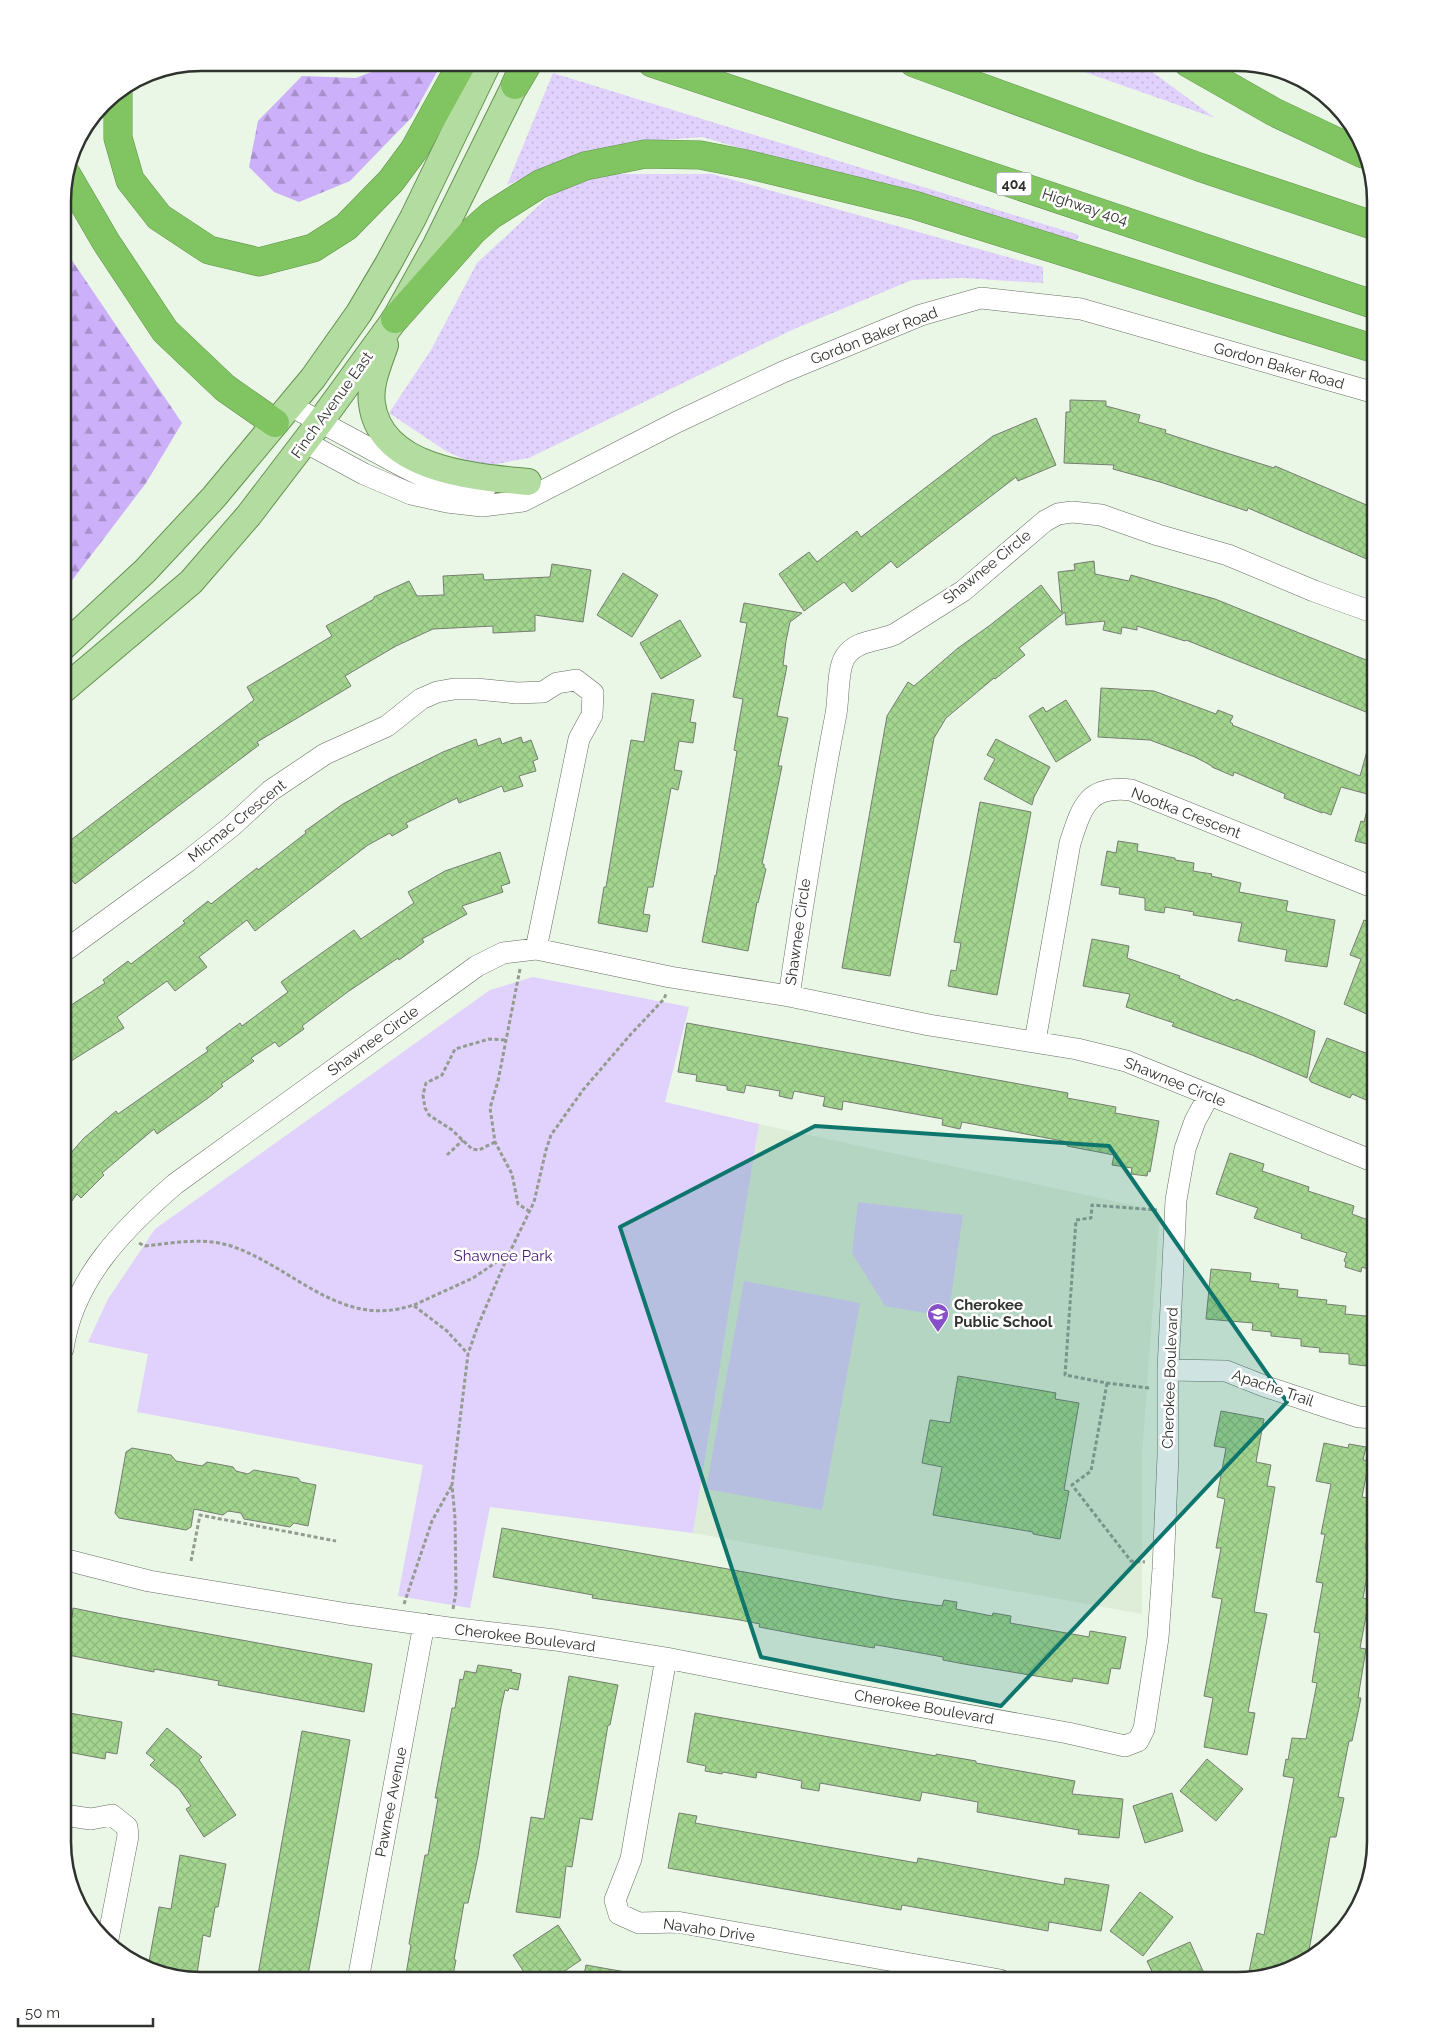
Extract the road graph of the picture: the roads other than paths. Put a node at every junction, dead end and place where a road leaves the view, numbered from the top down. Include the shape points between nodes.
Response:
1 (473, 71) edge
2 (476, 71) edge
3 (521, 71) edge
4 (677, 71) edge
5 (938, 72) edge
6 (1204, 72) edge
7 (118, 101) edge
8 (1357, 151) edge
9 (72, 184) edge
10 (1367, 223) edge
11 (1367, 302) edge
12 (395, 320) junction
13 (1367, 346) edge
14 (1367, 390) edge
15 (282, 414) junction
16 (313, 432) junction
17 (566, 479) junction
18 (528, 482) junction
19 (1367, 611) edge
20 (72, 639) edge
21 (72, 683) edge
22 (1367, 884) edge
23 (72, 946) edge
24 (536, 949) junction
25 (789, 996) junction
26 (1035, 1041) junction
27 (1210, 1095) junction
28 (1367, 1158) edge
29 (71, 1293) edge
30 (1168, 1370) junction
31 (1367, 1417) edge
32 (71, 1561) edge
33 (424, 1624) junction
34 (666, 1658) junction
35 (71, 1816) edge
36 (109, 1934) edge
37 (360, 1971) edge
38 (954, 1972) edge

1 - 7 highway via 442,101 391,181 346,227 313,248 260,262 209,250 159,217 130,180 118,138
2 - 15 main road, Finch Avenue East via 388,264 359,313 313,378
3 - 12 main road, Finch Avenue East via 436,245
4 - 11 highway, Highway 404 / 404
5 - 10 highway via 1199,167
6 - 8 highway via 1274,112
9 - 15 highway via 165,331 225,388
12 - 13 highway via 491,215 540,184 585,166 645,154 700,155 914,205
12 - 16 main road, Finch Avenue East
12 - 18 main road via 374,376 372,404 378,423 388,438 400,449 455,474
14 - 17 street, Gordon Baker Road via 1081,309 981,298 921,315 783,372
15 - 16 main road
15 - 20 main road, Finch Avenue East via 214,497 145,571
16 - 17 street, Gordon Baker Road via 364,474 411,494 446,502 482,506 523,501
16 - 18 street, Gordon Baker Road via 422,477 453,486 478,488
16 - 21 main road, Finch Avenue East via 249,515 191,582
17 - 18 street, Gordon Baker Road
19 - 25 street, Shawnee Circle via 1228,555 1101,515 1072,512 1058,514 1045,521 962,591 895,634 862,643 844,658 840,671
22 - 26 street, Nootka Crescent via 1131,790 1107,789 1088,800 1070,843
23 - 24 street, Micmac Crescent via 232,826 270,791 325,754 387,726 421,699 454,689 543,692 557,683 576,680 593,693 592,715 579,739
24 - 25 street, Shawnee Circle via 670,977
24 - 29 street, Shawnee Circle via 503,952 477,966 175,1184 139,1215
25 - 26 street, Shawnee Circle via 928,1025
26 - 27 street, Shawnee Circle via 1126,1061
27 - 28 street, Shawnee Circle
27 - 30 street, Cherokee Boulevard via 1195,1121 1185,1150 1176,1200
30 - 31 street, Apache Trail via 1226,1371 1332,1409
30 - 34 street, Cherokee Boulevard via 1168,1456 1158,1638 1144,1729 1138,1741 1125,1746
32 - 33 street, Cherokee Boulevard via 149,1581
33 - 34 street, Cherokee Boulevard
33 - 37 street, Pawnee Avenue
34 - 38 street, Navaho Drive via 631,1859 615,1900 619,1914 639,1922 677,1922
35 - 36 street via 92,1819 112,1815 127,1826 128,1836

